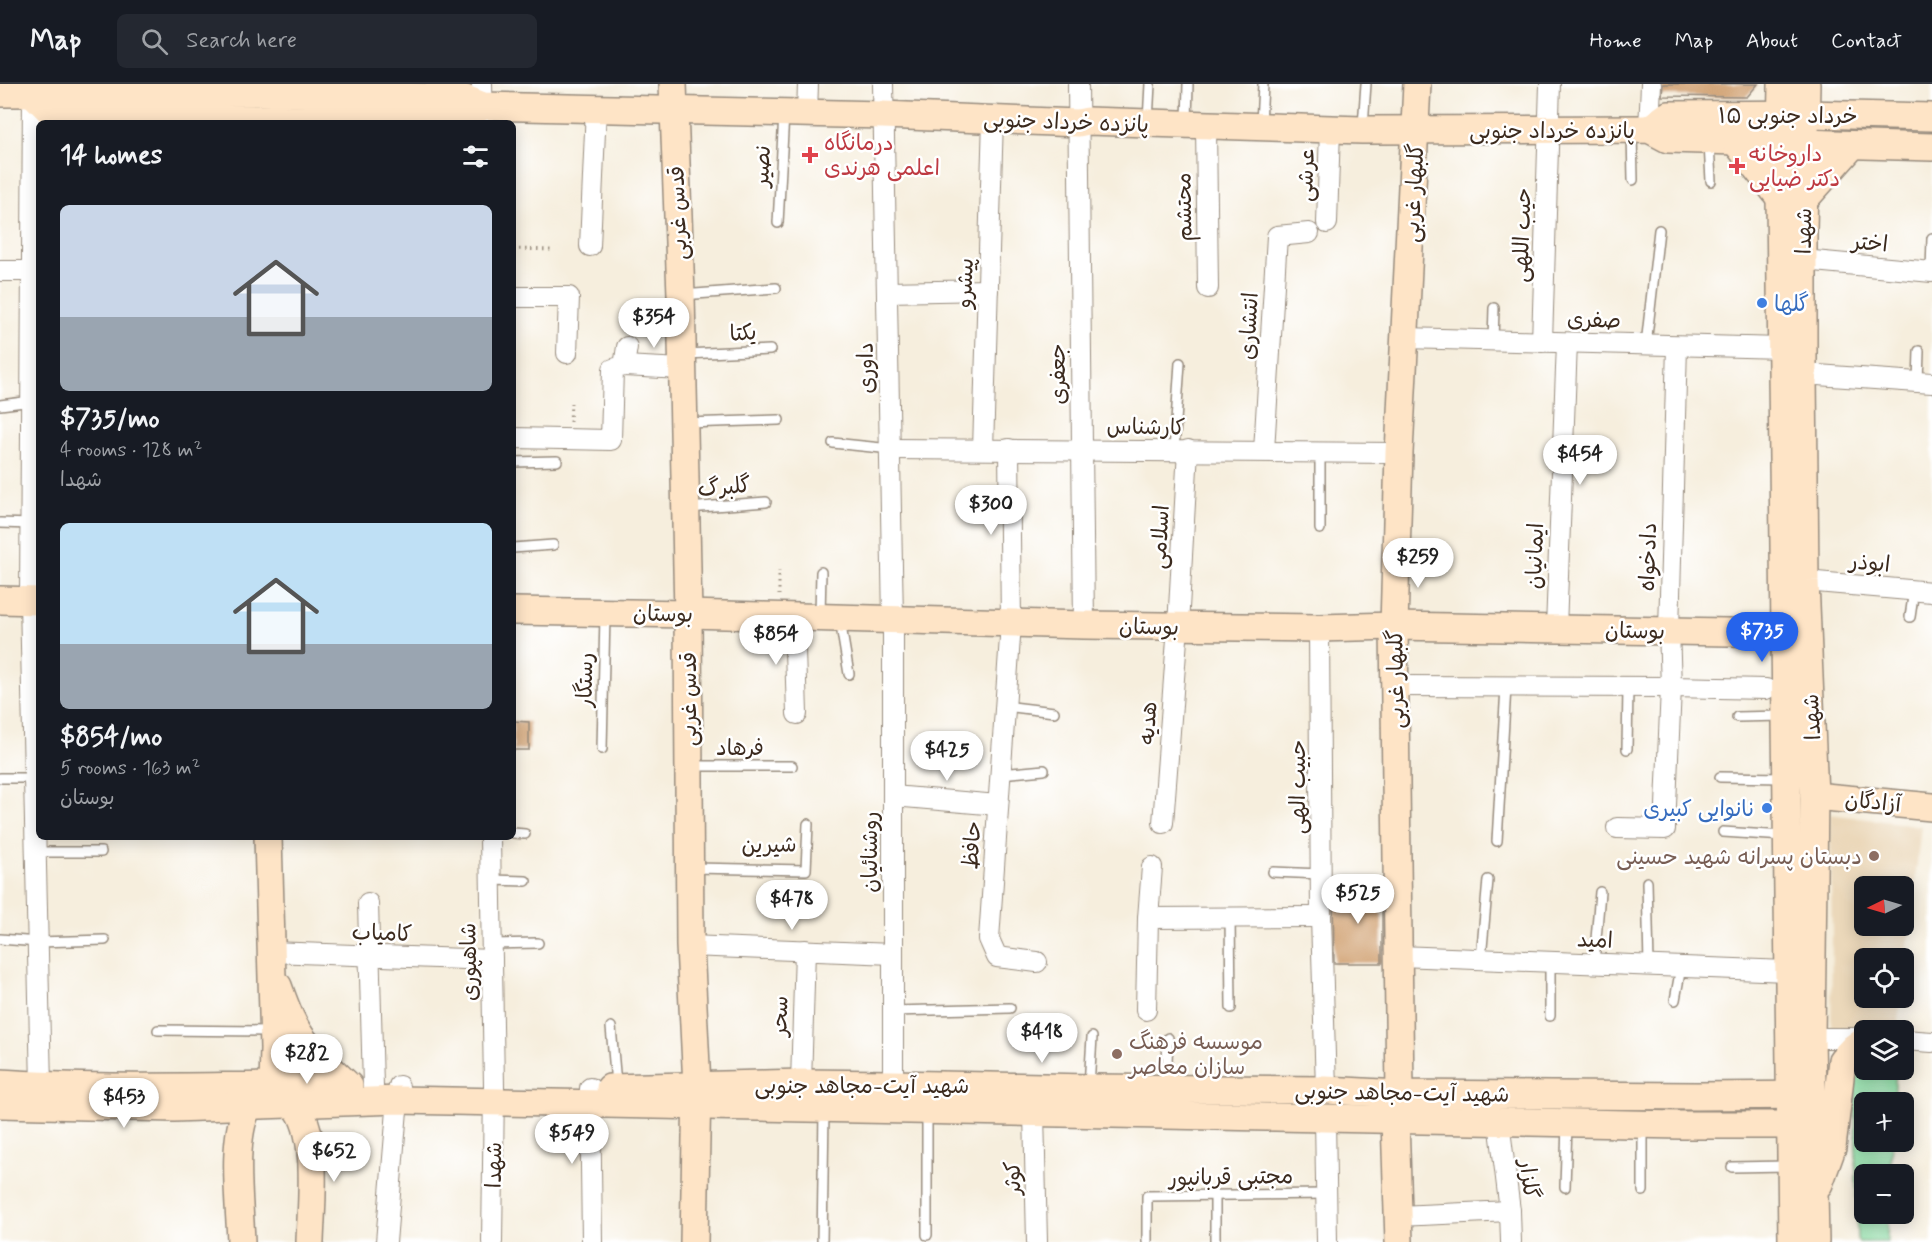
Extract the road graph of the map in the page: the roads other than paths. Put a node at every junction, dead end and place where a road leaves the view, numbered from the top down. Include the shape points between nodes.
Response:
1 (808, 84) edge
2 (883, 84) edge
3 (1078, 84) edge
4 (1150, 84) edge
5 (1188, 84) edge
6 (1263, 84) edge
7 (1366, 84) edge
8 (1417, 84) edge
9 (1550, 84) edge
10 (1651, 84) edge
11 (1782, 84) edge
12 (1806, 84) edge
13 (122, 88) edge
14 (33, 89) edge
15 (0, 93) edge
16 (673, 97) edge
17 (253, 104) edge
18 (482, 104) edge
19 (596, 108) junction
20 (795, 112) junction
21 (883, 115) junction
22 (1794, 115) junction
23 (1932, 117) edge
24 (993, 119) junction
25 (406, 120) edge
26 (459, 120) edge
27 (1078, 123) junction
28 (1148, 123) junction
29 (1196, 125) junction
30 (1261, 127) junction
31 (1330, 129) junction
32 (1548, 129) junction
33 (1641, 129) junction
34 (1362, 130) junction
35 (1416, 130) junction
36 (1709, 140) junction
37 (1736, 141) junction
38 (1793, 143) junction
39 (1853, 145) junction
40 (1932, 147) edge
41 (1633, 180) dead end
42 (1710, 182) dead end
43 (1792, 199) junction
44 (778, 223) dead end
45 (1327, 223) dead end
46 (1659, 230) dead end
47 (1309, 233) dead end
48 (1932, 238) edge
49 (590, 246) dead end
50 (1803, 260) junction
51 (0, 271) edge
52 (35, 271) edge
53 (1931, 272) edge
54 (776, 288) dead end
55 (1208, 288) dead end
56 (988, 290) junction
57 (887, 292) junction
58 (681, 295) junction
59 (516, 297) edge
60 (1494, 309) dead end
61 (1405, 338) junction
62 (1493, 341) junction
63 (1542, 342) junction
64 (1567, 343) junction
65 (1646, 345) junction
66 (1677, 346) junction
67 (1782, 348) junction
68 (770, 350) dead end
69 (1919, 351) dead end
70 (567, 353) dead end
71 (682, 361) junction
72 (1180, 363) dead end
73 (1803, 374) junction
74 (1925, 382) edge
75 (32, 401) junction
76 (0, 405) edge
77 (779, 420) dead end
78 (684, 423) junction
79 (516, 438) edge
80 (832, 443) dead end
81 (891, 448) junction
82 (983, 449) junction
83 (1009, 449) junction
84 (1082, 449) junction
85 (1181, 450) junction
86 (1264, 451) junction
87 (1320, 452) junction
88 (1399, 453) junction
89 (557, 461) dead end
90 (516, 462) edge
91 (766, 502) dead end
92 (685, 509) junction
93 (0, 523) edge
94 (31, 524) junction
95 (1320, 530) dead end
96 (553, 545) dead end
97 (516, 548) edge
98 (821, 572) dead end
99 (1805, 581) junction
100 (1923, 591) edge
101 (0, 600) edge
102 (35, 601) edge
103 (516, 611) edge
104 (605, 612) junction
105 (688, 614) junction
106 (808, 617) junction
107 (1910, 617) dead end
108 (893, 620) junction
109 (1011, 623) junction
110 (1084, 626) junction
111 (1394, 626) junction
112 (1178, 627) junction
113 (1319, 628) junction
114 (1556, 628) junction
115 (1669, 630) junction
116 (1784, 633) junction
117 (849, 674) dead end
118 (1395, 686) junction
119 (1506, 687) junction
120 (1671, 687) junction
121 (1628, 688) junction
122 (1766, 689) dead end
123 (1005, 706) junction
124 (1054, 712) dead end
125 (797, 714) dead end
126 (1785, 716) junction
127 (1737, 717) dead end
128 (602, 749) dead end
129 (1627, 749) dead end
130 (689, 766) junction
131 (792, 766) dead end
132 (1044, 770) dead end
133 (1000, 774) junction
134 (1720, 777) dead end
135 (0, 778) edge
136 (34, 778) junction
137 (1786, 786) junction
138 (1814, 795) junction
139 (893, 796) junction
140 (36, 799) edge
141 (998, 805) junction
142 (1932, 807) edge
143 (1163, 823) dead end
144 (808, 824) dead end
145 (1617, 828) dead end
146 (1723, 832) dead end
147 (516, 833) edge
148 (525, 834) dead end
149 (1787, 836) junction
150 (36, 840) edge
151 (268, 840) edge
152 (490, 840) edge
153 (1497, 841) dead end
154 (36, 852) junction
155 (100, 852) dead end
156 (1152, 867) dead end
157 (689, 868) junction
158 (1273, 872) dead end
159 (1321, 874) junction
160 (491, 880) junction
161 (1488, 880) dead end
162 (526, 881) dead end
163 (1647, 882) dead end
164 (1600, 892) dead end
165 (368, 903) dead end
166 (1230, 917) junction
167 (1322, 917) junction
168 (1148, 918) junction
169 (0, 939) edge
170 (105, 940) dead end
171 (38, 942) junction
172 (538, 943) dead end
173 (690, 945) junction
174 (805, 950) junction
175 (492, 952) junction
176 (893, 954) junction
177 (371, 956) junction
178 (1399, 956) junction
179 (1481, 959) junction
180 (271, 960) junction
181 (1037, 962) dead end
182 (1550, 962) junction
183 (1594, 963) junction
184 (1649, 966) junction
185 (1681, 967) junction
186 (1789, 971) junction
187 (1675, 1000) dead end
188 (1010, 1008) dead end
189 (1231, 1008) dead end
190 (1146, 1010) dead end
191 (892, 1011) junction
192 (1550, 1016) dead end
193 (611, 1027) dead end
194 (158, 1030) dead end
195 (1092, 1037) dead end
196 (1168, 1038) dead end
197 (1811, 1038) junction
198 (273, 1039) junction
199 (1854, 1039) edge
200 (1914, 1041) edge
201 (1932, 1042) edge
202 (1854, 1047) edge
203 (0, 1083) edge
204 (801, 1083) junction
205 (893, 1084) junction
206 (273, 1085) junction
207 (41, 1086) junction
208 (1089, 1088) junction
209 (1166, 1088) junction
210 (1326, 1090) junction
211 (356, 1091) junction
212 (399, 1093) junction
213 (599, 1094) junction
214 (1400, 1094) junction
215 (494, 1095) junction
216 (696, 1096) junction
217 (1696, 1096) junction
218 (1801, 1096) junction
219 (0, 1104) edge
220 (295, 1104) junction
221 (249, 1106) junction
222 (174, 1108) junction
223 (825, 1110) junction
224 (927, 1111) junction
225 (1034, 1112) junction
226 (1325, 1118) junction
227 (1395, 1120) junction
228 (1499, 1121) junction
229 (1567, 1122) junction
230 (1643, 1125) junction
231 (1696, 1125) junction
232 (1801, 1125) junction
233 (309, 1141) junction
234 (239, 1152) junction
235 (1791, 1166) junction
236 (1732, 1167) dead end
237 (1565, 1187) dead end
238 (1643, 1191) dead end
239 (1326, 1194) junction
240 (1215, 1195) junction
241 (1813, 1199) junction
242 (1510, 1211) junction
243 (1399, 1229) edge
244 (927, 1235) dead end
245 (241, 1242) edge
246 (310, 1242) edge
247 (386, 1242) edge
248 (492, 1242) edge
249 (592, 1242) edge
250 (694, 1242) edge
251 (822, 1242) edge
252 (1037, 1242) edge
253 (1147, 1242) edge
254 (1215, 1242) edge
255 (1327, 1242) edge
256 (1511, 1242) edge
257 (1792, 1242) edge
258 (1815, 1242) edge

1 - 20 street
2 - 21 street, داوری
3 - 27 street, جعفری
4 - 28 lane
5 - 29 lane
6 - 30 lane
7 - 34 lane
8 - 35 main road, گلبهار غربی
9 - 32 street, حیب اللهی
10 - 33 street
11 - 22 main road, شهدا
12 - 22 main road, شهدا
13 - 14 main road via 55,92
13 - 17 main road
14 - 15 main road
14 - 17 main road via 54,115
14 - 52 street
16 - 19 main road, پانزده خرداد جنوبی
16 - 20 main road, پانزده خرداد جنوبی
16 - 58 main road, قدس غربی
17 - 18 main road, پانزده خرداد جنوبی via 463,98
17 - 25 main road
18 - 19 main road, پانزده خرداد جنوبی
18 - 26 main road
19 - 49 street
20 - 21 main road, پانزده خرداد جنوبی
20 - 44 lane, نصیر
21 - 24 main road, پانزده خرداد جنوبی
21 - 57 street, داوری
22 - 23 main road, ۱۵ خرداد جنوبی
22 - 33 main road, ۱۵ خرداد جنوبی via 1668,115
22 - 38 main road, شهدا
24 - 27 main road, پانزده خرداد جنوبی
24 - 56 street, پیشرو
27 - 28 main road, پانزده خرداد جنوبی
27 - 84 street, جعفری
28 - 29 main road, پانزده خرداد جنوبی
29 - 30 main road, پانزده خرداد جنوبی
29 - 55 street, محتشم
30 - 31 main road, پانزده خرداد جنوبی
31 - 34 main road, پانزده خرداد جنوبی
31 - 45 street, عرشی
32 - 33 main road, پانزده خرداد جنوبی
32 - 35 main road, پانزده خرداد جنوبی
32 - 63 street, حیب اللهی
33 - 36 main road via 1668,139
33 - 41 lane
34 - 35 main road, پانزده خرداد جنوبی
35 - 61 main road, گلبهار غربی
36 - 37 main road
36 - 42 lane
37 - 38 main road
37 - 43 main road
38 - 39 main road
38 - 43 main road, شهدا
39 - 40 main road
39 - 43 main road
43 - 50 main road, شهدا
43 - 67 main road, شهدا
46 - 65 lane
47 - 86 street, انتشاری via 1277,236
48 - 53 lane
50 - 53 street, اختر
50 - 73 main road, شهدا
51 - 52 street
52 - 75 street
54 - 58 lane
56 - 57 street
56 - 82 street, پیشرو
57 - 81 street, داوری
58 - 71 main road, قدس غربی
59 - 70 street via 568,297
60 - 62 lane
61 - 62 street, صفری
61 - 88 main road, گلبهار غربی
62 - 63 street, صفری
63 - 64 street, صفری
64 - 65 street, صفری
64 - 114 street, ایمانیان
65 - 66 street, صفری
66 - 67 street, صفری
66 - 115 street, دادخواه
67 - 116 main road, شهدا
68 - 71 lane, یکتا
69 - 74 lane
71 - 78 main road, قدس غربی
71 - 79 street via 626,357 613,369 611,440
72 - 85 lane
73 - 74 street
73 - 99 main road, شهدا
75 - 76 lane
75 - 94 street
77 - 78 lane
78 - 92 main road, قدس غربی
80 - 81 lane
81 - 82 street, کارشناس
81 - 108 street, داوری
82 - 83 street, کارشناس
83 - 84 street, کارشناس
83 - 109 street, حافظ
84 - 85 street, کارشناس
84 - 110 street, جعفری
85 - 86 street, کارشناس
85 - 112 street, اسلامی
86 - 87 street, کارشناس
87 - 88 street, کارشناس
87 - 95 lane
88 - 111 main road, گلبهار غربی
89 - 90 lane
91 - 92 lane, گلبرگ
92 - 105 main road, قدس غربی
93 - 94 lane
94 - 102 street
96 - 97 lane
98 - 106 lane
99 - 100 street, ابوذر
99 - 138 main road, شهدا
100 - 107 lane
101 - 102 main road
102 - 136 street
103 - 104 main road, بوستان
104 - 105 main road, بوستان
104 - 128 lane, رستگار
105 - 106 main road, بوستان
105 - 130 main road, قدس غربی
106 - 108 main road, بوستان
106 - 117 lane
106 - 125 street
108 - 109 main road, بوستان
108 - 139 street, روشنائیان
109 - 110 main road, بوستان
109 - 123 street, حافظ
110 - 112 main road, بوستان
111 - 113 main road, بوستان
111 - 114 main road, بوستان
111 - 118 main road, گلبهار غربی
112 - 113 main road, بوستان
112 - 143 street, هدیه
113 - 159 street, حبیب الهی
114 - 115 main road, بوستان
115 - 116 main road, بوستان
115 - 120 street, دادخواه
116 - 126 main road, شهدا
118 - 119 street
118 - 178 main road, گلبهار غربی
119 - 121 street
119 - 153 lane
120 - 121 street
120 - 122 street
120 - 145 street, دادخواه via 1665,829
121 - 129 lane
123 - 124 lane
123 - 133 street, حافظ
126 - 127 lane
126 - 137 main road, شهدا
130 - 131 lane, فرهاد
130 - 157 main road, قدس غربی
132 - 133 lane
133 - 141 street, حافظ
134 - 137 lane
135 - 136 lane
136 - 140 street
137 - 138 street
137 - 149 main road, شهدا
138 - 142 main road, آزادگان
138 - 197 main road, شهدا
139 - 141 street
139 - 176 street, روشنائیان
141 - 181 street, حافظ via 988,939 997,957
144 - 157 lane, شیرین via 806,870
146 - 149 lane
147 - 148 lane
149 - 186 main road, شهدا
150 - 154 street
151 - 180 main road
152 - 160 street, شاهپوری
154 - 155 lane
154 - 171 street
156 - 168 street
157 - 173 main road, قدس غربی
158 - 159 lane
159 - 167 street, حبیب الهی
160 - 162 lane
160 - 175 street, شاهپوری
161 - 179 lane
163 - 184 lane
164 - 183 lane
165 - 177 street
166 - 167 street
166 - 168 street
166 - 189 lane
167 - 210 street, حبیب الهی
168 - 190 street
169 - 171 lane
170 - 171 lane
171 - 207 street
172 - 175 lane
173 - 174 street
173 - 216 main road, قدس غربی
174 - 176 street
174 - 204 street, سحر
175 - 177 street, کامیاب
175 - 215 street, شاهپوری
176 - 191 street, روشنائیان
177 - 180 street, کامیاب
177 - 211 street
178 - 179 street, امید
178 - 214 main road, گلبهار غربی
179 - 182 street, امید
180 - 198 main road
180 - 211 main road via 289,1014 304,1041
182 - 183 street, امید
182 - 192 lane
183 - 184 street, امید
184 - 185 street, امید
185 - 186 street, امید
185 - 187 lane
186 - 218 main road, شهدا
188 - 191 lane
191 - 205 street, روشنائیان
193 - 213 lane
194 - 198 lane
195 - 208 lane
196 - 209 lane
197 - 199 street
197 - 218 main road, شهدا
198 - 206 main road
200 - 201 street
202 - 241 main road via 1842,1060 1832,1148
203 - 207 main road, شهید آیت-مجاهد جنوبی
204 - 205 main road, شهید آیت-مجاهد جنوبی
204 - 216 main road, شهید آیت-مجاهد جنوبی
205 - 208 main road, شهید آیت-مجاهد جنوبی
206 - 207 main road, شهید آیت-مجاهد جنوبی
206 - 211 main road, شهید آیت-مجاهد جنوبی
206 - 220 main road
206 - 221 main road
208 - 209 main road, شهید آیت-مجاهد جنوبی
209 - 210 main road, شهید آیت-مجاهد جنوبی
210 - 214 main road, شهید آیت-مجاهد جنوبی
211 - 212 main road, شهید آیت-مجاهد جنوبی
211 - 220 main road, شهید آیت-مجاهد جنوبی
211 - 233 main road via 331,1110
212 - 215 main road, شهید آیت-مجاهد جنوبی
212 - 247 street
213 - 215 main road, شهید آیت-مجاهد جنوبی
213 - 216 main road, شهید آیت-مجاهد جنوبی
213 - 249 street
214 - 217 main road, شهید آیت-مجاهد جنوبی
215 - 248 street, شهدا
216 - 223 main road, شهید آیت-مجاهد جنوبی
216 - 250 main road, قدس غربی
217 - 218 main road, شهید آیت-مجاهد جنوبی
217 - 231 main road
218 - 232 main road, شهدا
219 - 222 main road
220 - 221 main road, شهید آیت-مجاهد جنوبی
220 - 233 main road
221 - 222 main road, شهید آیت-مجاهد جنوبی
221 - 234 main road via 242,1123
222 - 234 main road via 213,1115 226,1124
223 - 224 main road, شهید آیت-مجاهد جنوبی
223 - 251 lane
224 - 225 main road, شهید آیت-مجاهد جنوبی
224 - 244 lane
225 - 226 main road, شهید آیت-مجاهد جنوبی
225 - 252 street, کوثر
226 - 227 main road, شهید آیت-مجاهد جنوبی
226 - 239 street
227 - 228 main road, شهید آیت-مجاهد جنوبی
227 - 243 main road
228 - 229 main road, شهید آیت-مجاهد جنوبی
228 - 242 street, گلزار
229 - 230 main road, شهید آیت-مجاهد جنوبی
229 - 237 lane
230 - 231 main road, شهید آیت-مجاهد جنوبی
230 - 238 lane
231 - 232 main road, شهید آیت-مجاهد جنوبی
232 - 235 main road, شهدا
232 - 241 main road, شهدا
233 - 246 main road
234 - 245 main road
235 - 236 lane
235 - 257 main road, شهدا
239 - 240 lane, مجتبی قربانپور
239 - 255 street
240 - 253 lane, مجتبی قربانپور via 1147,1196
240 - 254 lane
241 - 258 main road, شهدا
242 - 243 street
242 - 256 street, گلزار

